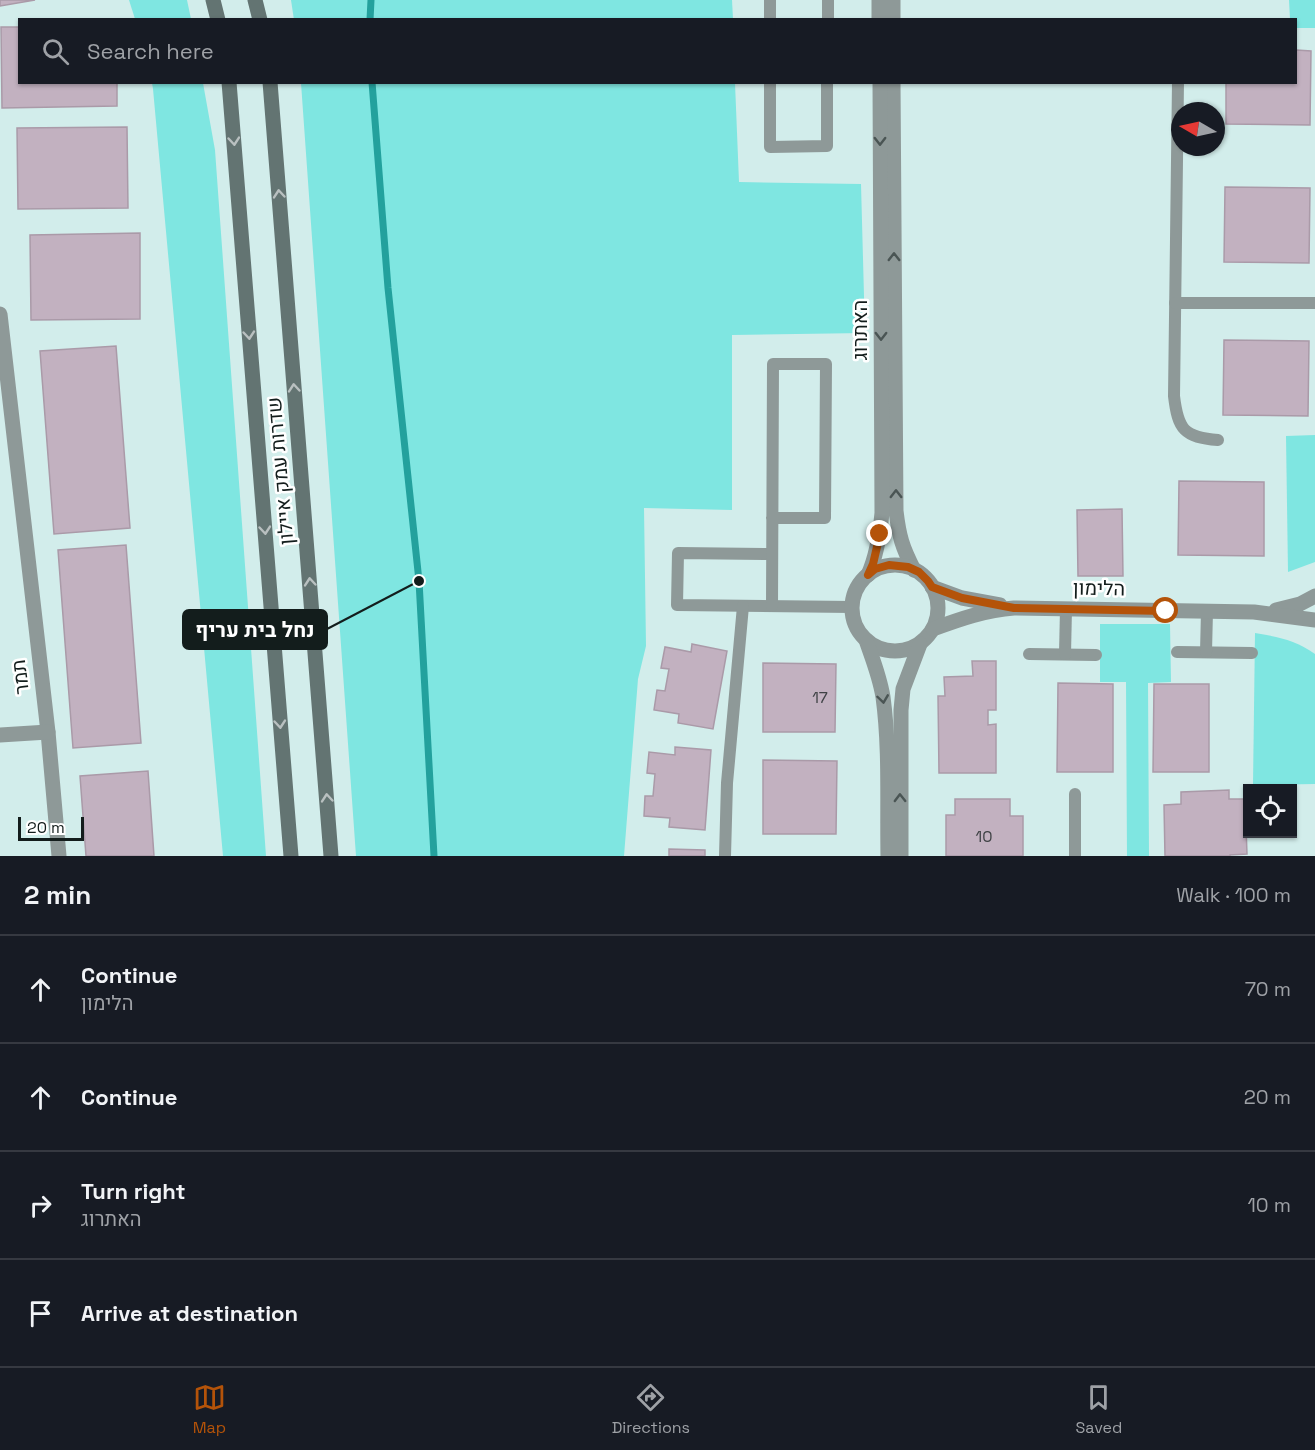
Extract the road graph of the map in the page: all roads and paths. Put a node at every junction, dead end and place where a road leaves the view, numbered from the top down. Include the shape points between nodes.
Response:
1 (213, 0) edge
2 (255, 0) edge
3 (770, 0) edge
4 (828, 0) edge
5 (879, 0) edge
6 (893, 0) edge
7 (218, 18) edge
8 (260, 18) edge
9 (770, 18) edge
10 (828, 18) edge
11 (879, 18) edge
12 (892, 18) edge
13 (230, 84) edge
14 (270, 84) edge
15 (770, 84) edge
16 (827, 84) edge
17 (880, 84) edge
18 (893, 84) edge
19 (1178, 84) edge
20 (1175, 303) junction
21 (1315, 303) edge
22 (0, 314) edge
23 (1218, 440) dead end
24 (772, 518) junction
25 (772, 554) junction
26 (914, 570) junction
27 (868, 575) junction
28 (932, 587) junction
29 (1315, 596) edge
30 (743, 606) junction
31 (772, 606) junction
32 (852, 607) junction
33 (1014, 608) junction
34 (1066, 609) junction
35 (1207, 611) junction
36 (1254, 612) junction
37 (1315, 620) edge
38 (933, 629) junction
39 (867, 643) junction
40 (920, 644) junction
41 (1177, 652) dead end
42 (1206, 652) junction
43 (1252, 652) dead end
44 (1029, 654) dead end
45 (1065, 654) junction
46 (1096, 655) dead end
47 (48, 732) junction
48 (0, 735) edge
49 (1075, 794) dead end
50 (59, 856) edge
51 (291, 856) edge
52 (331, 856) edge
53 (725, 856) edge
54 (888, 856) edge
55 (901, 856) edge
56 (1075, 856) edge

1 - 7 main road
2 - 8 main road
3 - 9 lane
4 - 10 lane
5 - 11 street
6 - 12 street
13 -> 51 main road, שדרות עמק איילון
52 -> 14 main road, שדרות עמק איילון
15 - 16 lane via 770,147 827,146
17 -> 27 street, האתרוג via 882,513 877,550
26 -> 18 street, האתרוג via 899,536 896,511
19 - 20 lane
20 - 21 lane
20 - 23 lane via 1176,412 1190,435
22 - 47 street, תמר
24 - 24 lane via 773,364 826,364 825,518
24 - 25 lane
25 - 30 lane via 678,553 677,605
25 - 31 lane
26 - 27 street via 889,565
26 - 28 street
27 - 32 street via 855,589
28 - 33 street, הלימון via 962,598
28 - 38 street via 938,603
29 - 36 street, הלימון via 1282,609
30 - 31 lane
30 - 53 lane via 727,783
31 - 32 lane
32 - 39 street via 857,631
33 - 34 street, הלימון
33 - 38 street, הלימון via 978,613
34 - 35 street, הלימון
34 - 45 lane
35 - 36 street, הלימון
35 - 42 lane
36 - 37 street, הלימון
38 - 40 street
39 - 40 street via 893,652
39 -> 54 street via 885,718
55 -> 40 street via 901,710 903,689
41 - 42 lane
42 - 43 lane
44 - 45 lane
45 - 46 lane
47 - 48 street
47 - 50 street, תמר
49 - 56 lane

